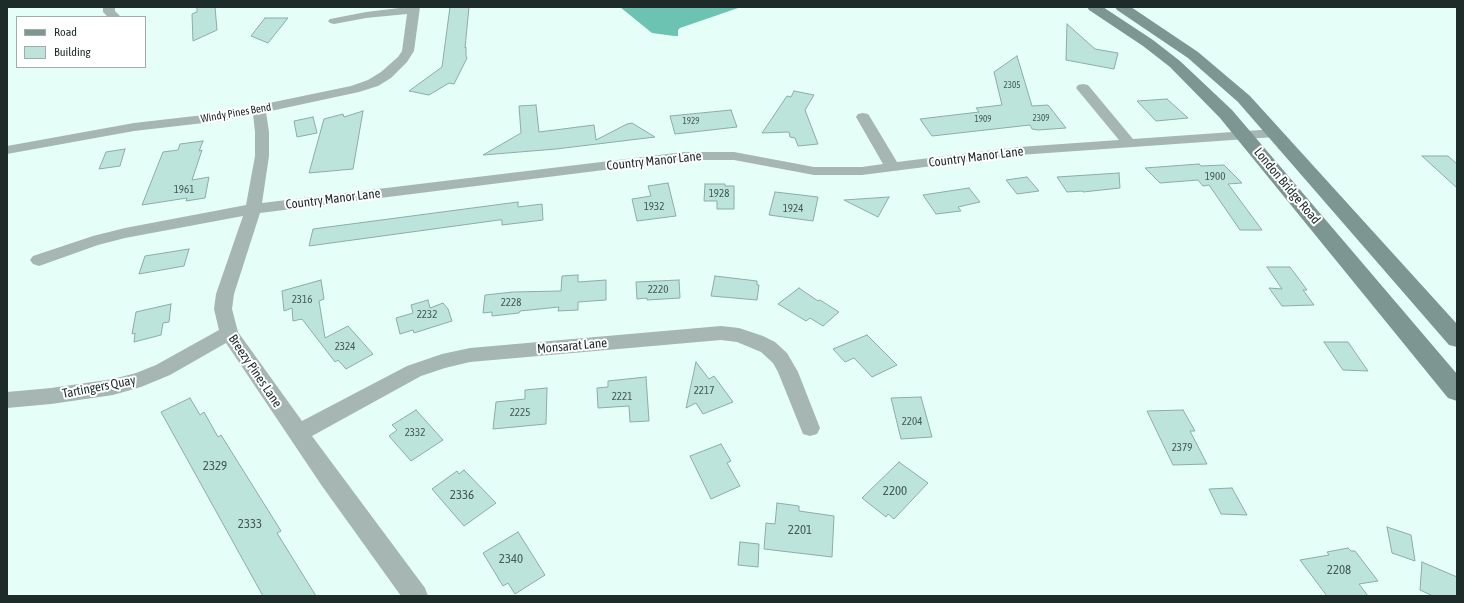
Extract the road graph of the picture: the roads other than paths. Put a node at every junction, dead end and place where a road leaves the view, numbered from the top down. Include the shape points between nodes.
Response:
1 (109, 7) edge
2 (1094, 7) edge
3 (1122, 7) edge
4 (414, 9) edge
5 (114, 16) edge
6 (334, 21) dead end
7 (1083, 88) dead end
8 (259, 109) junction
9 (863, 117) dead end
10 (1275, 133) junction
11 (1244, 135) junction
12 (1129, 143) junction
13 (7, 150) edge
14 (892, 167) junction
15 (253, 209) junction
16 (39, 260) dead end
17 (228, 333) junction
18 (1457, 339) edge
19 (1457, 391) edge
20 (7, 400) edge
21 (810, 428) dead end
22 (298, 433) junction
23 (416, 596) edge

1 - 5 street via 109,12
2 - 11 main road, London Bridge Road via 1175,64
3 - 10 main road, London Bridge Road via 1160,31 1214,72 1244,99
4 - 6 street
4 - 8 street, Windy Pines Bend via 408,51 397,66 373,83
7 - 12 street
8 - 13 street, Windy Pines Bend via 200,120 134,127
8 - 15 street, Breezy Pines Lane via 262,156
9 - 14 street
10 - 11 street, Country Manor Lane
10 - 18 main road, London Bridge Road
11 - 12 street, Country Manor Lane
11 - 19 main road, London Bridge Road
12 - 14 street, Country Manor Lane via 1018,151
14 - 15 street, Country Manor Lane via 862,171 821,171 734,156 684,156
15 - 16 street, Country Manor Lane via 125,233
15 - 17 street, Breezy Pines Lane via 224,294 223,310
17 - 20 street, Tartingers Quay via 163,370 141,379 113,387
17 - 22 street, Breezy Pines Lane
21 - 22 street, Monsarat Lane via 780,358 768,347 756,341 739,335 721,333 470,355 442,361 414,371
22 - 23 street, Breezy Pines Lane

